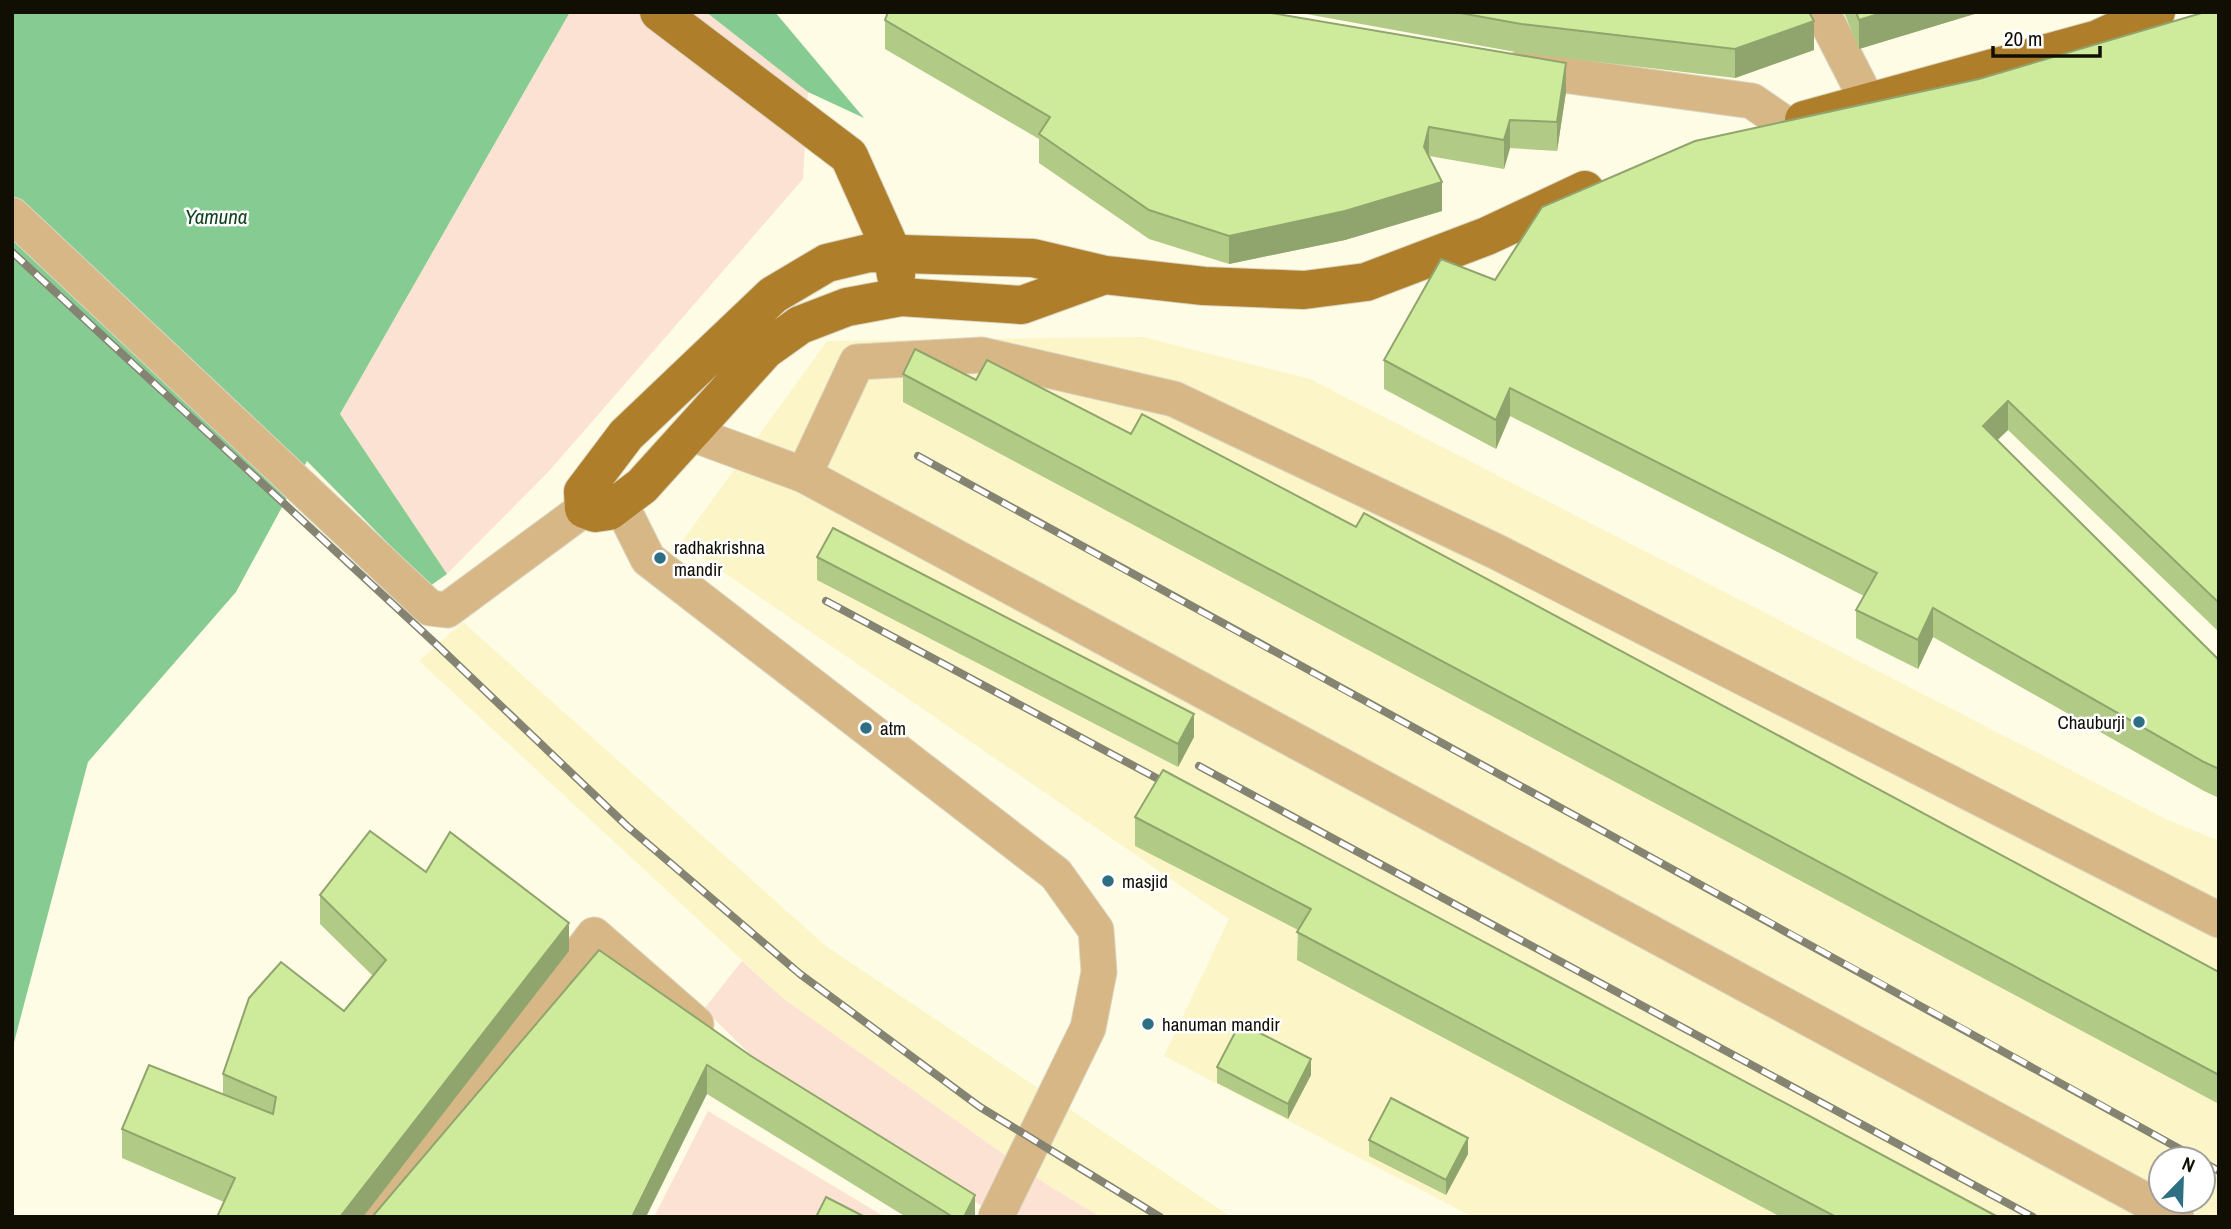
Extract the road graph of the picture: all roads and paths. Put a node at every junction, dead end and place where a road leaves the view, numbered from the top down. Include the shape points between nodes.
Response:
1 (659, 12) edge
2 (1822, 12) edge
3 (2156, 12) edge
4 (1490, 65) edge
5 (1868, 102) junction
6 (1787, 125) junction
7 (1734, 135) edge
8 (1612, 178) edge
9 (12, 215) edge
10 (892, 252) junction
11 (1105, 275) junction
12 (901, 297) junction
13 (732, 360) junction
14 (690, 433) junction
15 (804, 475) junction
16 (602, 506) junction
17 (2219, 920) edge
18 (717, 1041) edge
19 (991, 1212) edge
20 (372, 1217) edge
21 (2176, 1217) edge

1 - 10 main road via 849,156
2 - 5 street
3 - 5 main road via 2102,52
4 - 6 street via 1752,101
5 - 6 main road
6 - 7 main road
8 - 11 main road via 1487,236 1366,282 1304,290 1203,286
9 - 16 street via 430,608 447,610
10 - 11 main road via 1033,257
10 - 12 main road
10 - 13 main road via 827,263 773,295
11 - 12 main road via 1022,305
12 - 13 main road via 847,307 800,325 765,350
13 - 14 main road
13 - 16 main road via 626,435 583,492
14 - 15 street
14 - 16 main road via 642,486
15 - 17 street via 857,362 982,355 1174,399 1497,552
15 - 21 street
16 - 19 street via 671,580 1056,874 1096,930 1099,972 1088,1028
18 - 20 street via 594,935

